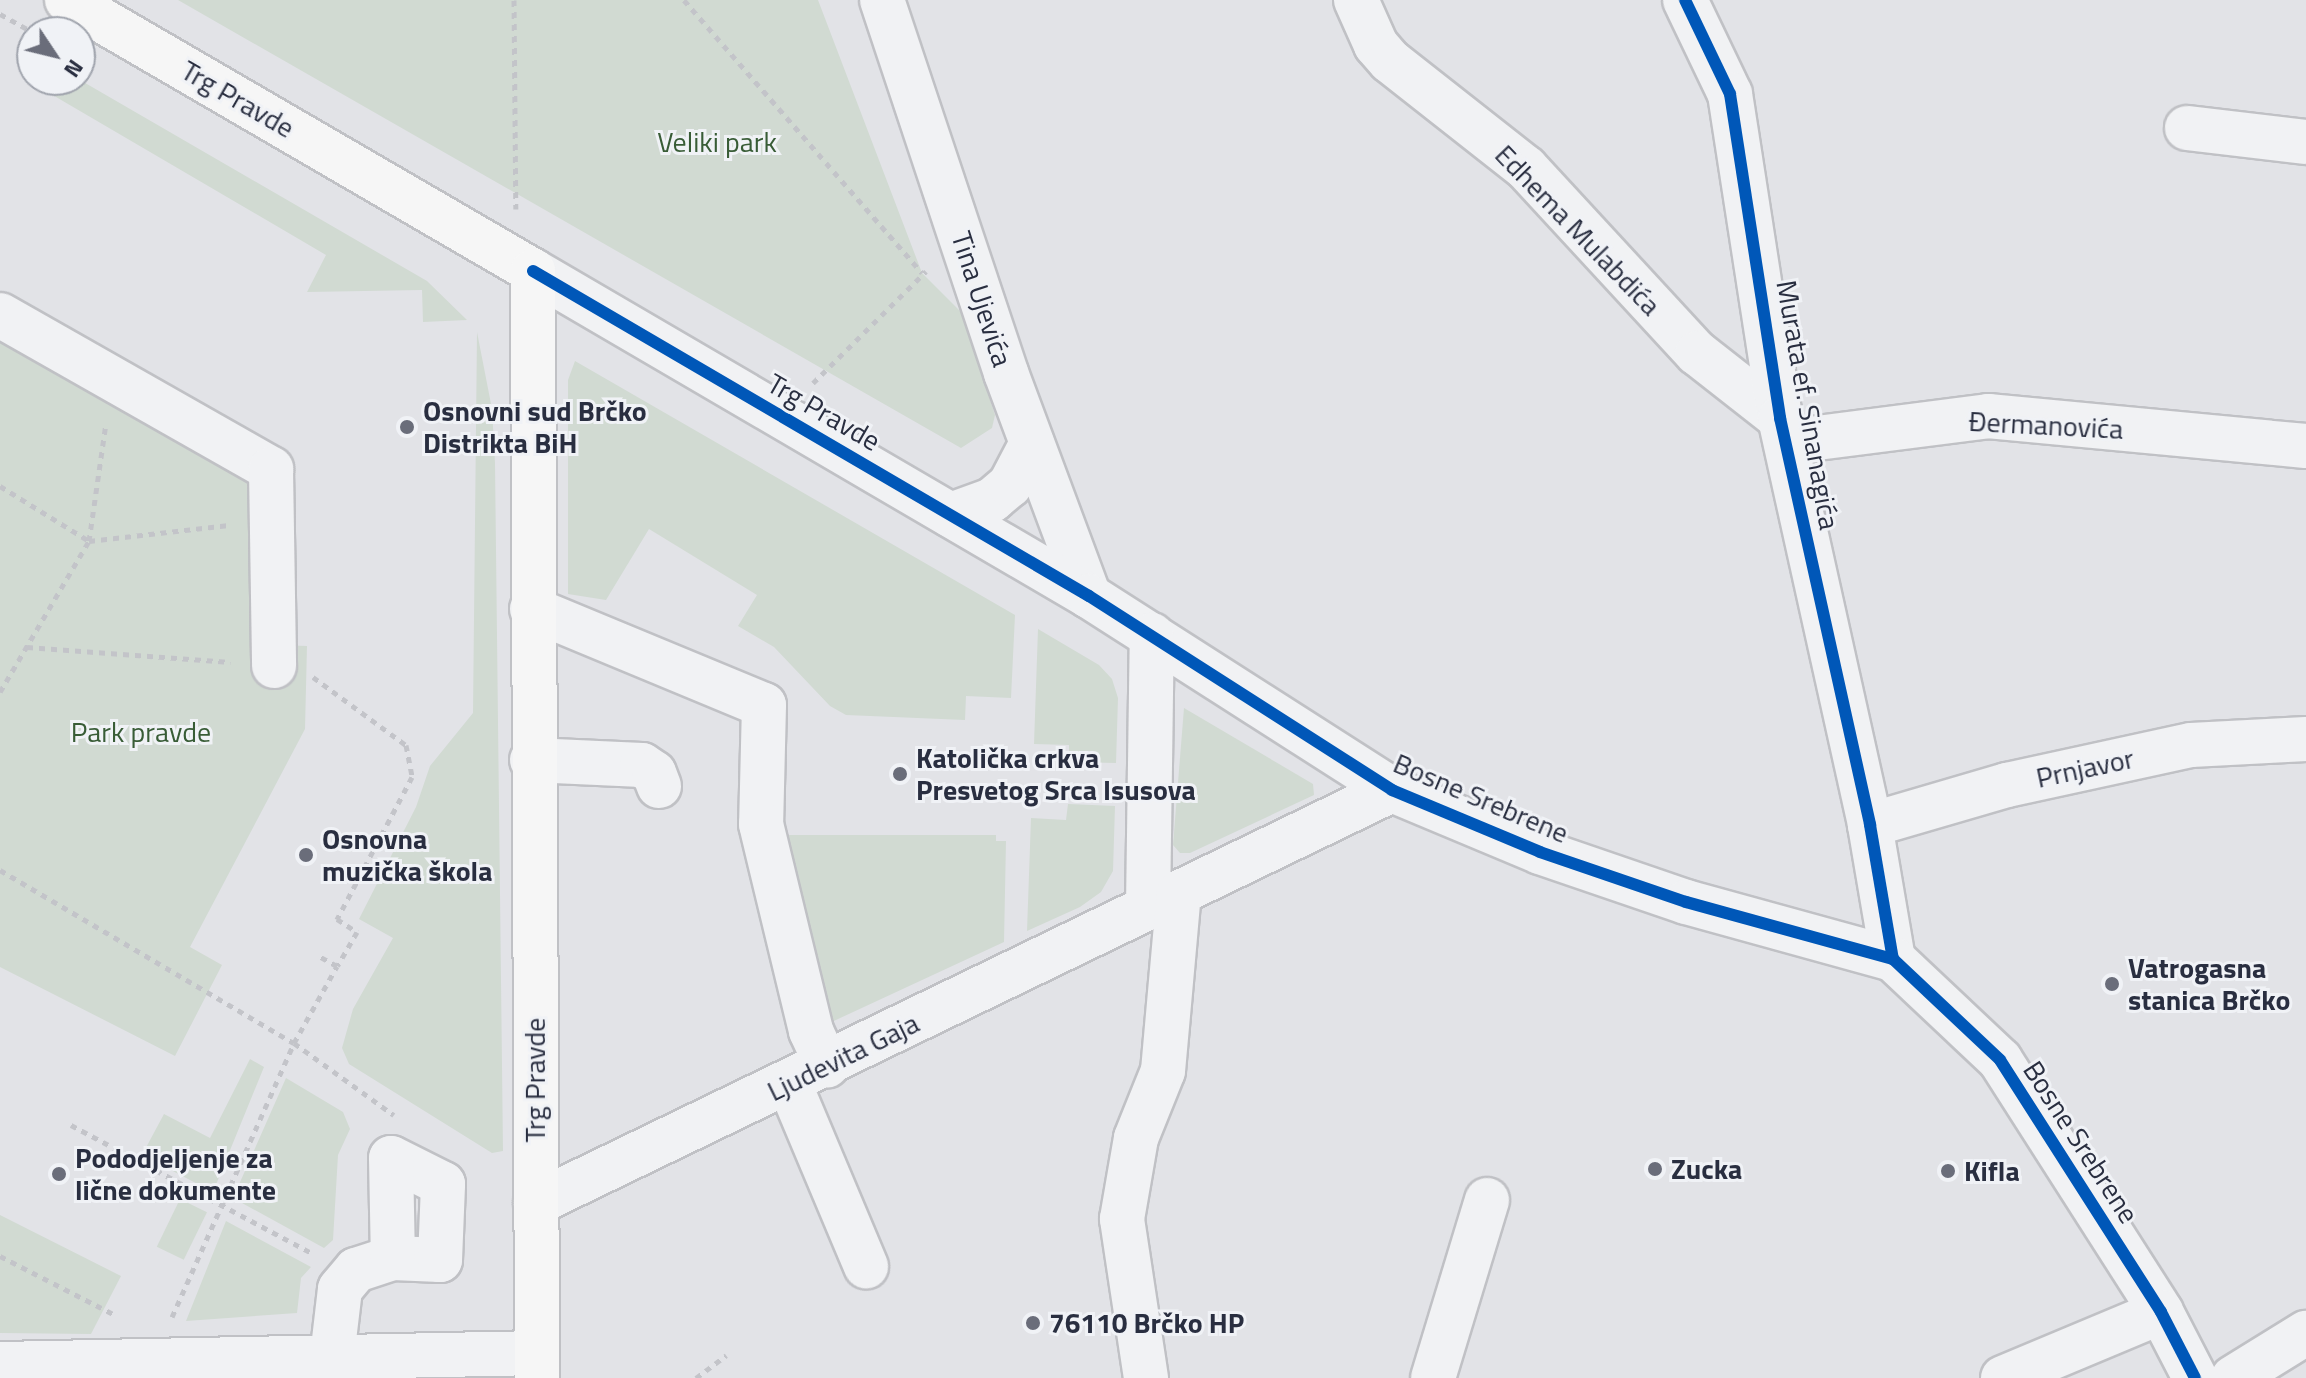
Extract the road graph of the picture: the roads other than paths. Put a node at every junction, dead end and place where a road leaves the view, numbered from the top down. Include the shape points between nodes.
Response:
1 (67, 0) edge
2 (882, 0) edge
3 (1356, 0) edge
4 (1685, 0) edge
5 (2187, 128) dead end
6 (2306, 142) edge
7 (533, 271) junction
8 (0, 315) edge
9 (1783, 430) junction
10 (1032, 443) junction
11 (2306, 446) edge
12 (951, 515) junction
13 (1089, 596) junction
14 (532, 609) junction
15 (1152, 635) junction
16 (274, 666) road end
17 (2306, 739) edge
18 (532, 760) junction
19 (659, 786) dead end
20 (1392, 790) junction
21 (1870, 825) junction
22 (1164, 901) junction
23 (1893, 959) junction
24 (808, 1075) junction
25 (1487, 1200) dead end
26 (536, 1203) junction
27 (393, 1258) dead end
28 (866, 1266) dead end
29 (2161, 1312) junction
30 (2306, 1333) edge
31 (183, 1356) edge
32 (332, 1357) junction
33 (0, 1364) edge
34 (537, 1365) edge
35 (1146, 1378) edge
36 (1433, 1378) edge
37 (2003, 1378) edge
38 (2195, 1378) edge
39 (2233, 1378) edge

1 - 7 main road, Trg Pravde
2 - 10 street, Tina Ujevića
3 - 9 street, Edhema Mulabdića via 1376,45 1390,61 1526,168 1697,353
4 - 9 street, Murata ef. Sinanagića via 1730,94
5 - 6 street
7 - 12 street, Trg Pravde
7 - 14 main road, Trg Pravde
8 - 16 street via 271,469
9 - 11 street, Đermanovića via 1988,416
9 - 21 street, Murata ef. Sinanagića
10 - 12 street via 1001,493 975,509
10 - 13 street, Tina Ujevića
12 - 13 street, Trg Pravde
13 - 15 street, Bosne Srebrene
14 - 18 main road, Trg Pravde
14 - 24 street via 764,705 761,824 811,1031
15 - 20 street, Bosne Srebrene
15 - 22 street
17 - 21 street, Prnjavor via 2191,745 2007,785
18 - 19 street via 642,765 654,773
18 - 26 main road, Trg Pravde
20 - 22 street, Ljudevita Gaja
20 - 23 street, Bosne Srebrene via 1540,852 1686,902
21 - 23 street
22 - 24 street, Ljudevita Gaja
22 - 35 street via 1163,1071 1136,1138 1122,1219
23 - 29 street, Bosne Srebrene via 2000,1060
24 - 26 street, Ljudevita Gaja
24 - 28 street
25 - 36 street
26 - 34 main road, Trg Pravde
27 - 32 street via 356,1270 340,1289
29 - 37 street
29 - 38 street, Bosne Srebrene
30 - 39 street
31 - 32 street, Trg Pravde
31 - 33 street, Trg Pravde
32 - 34 street, Trg Pravde

